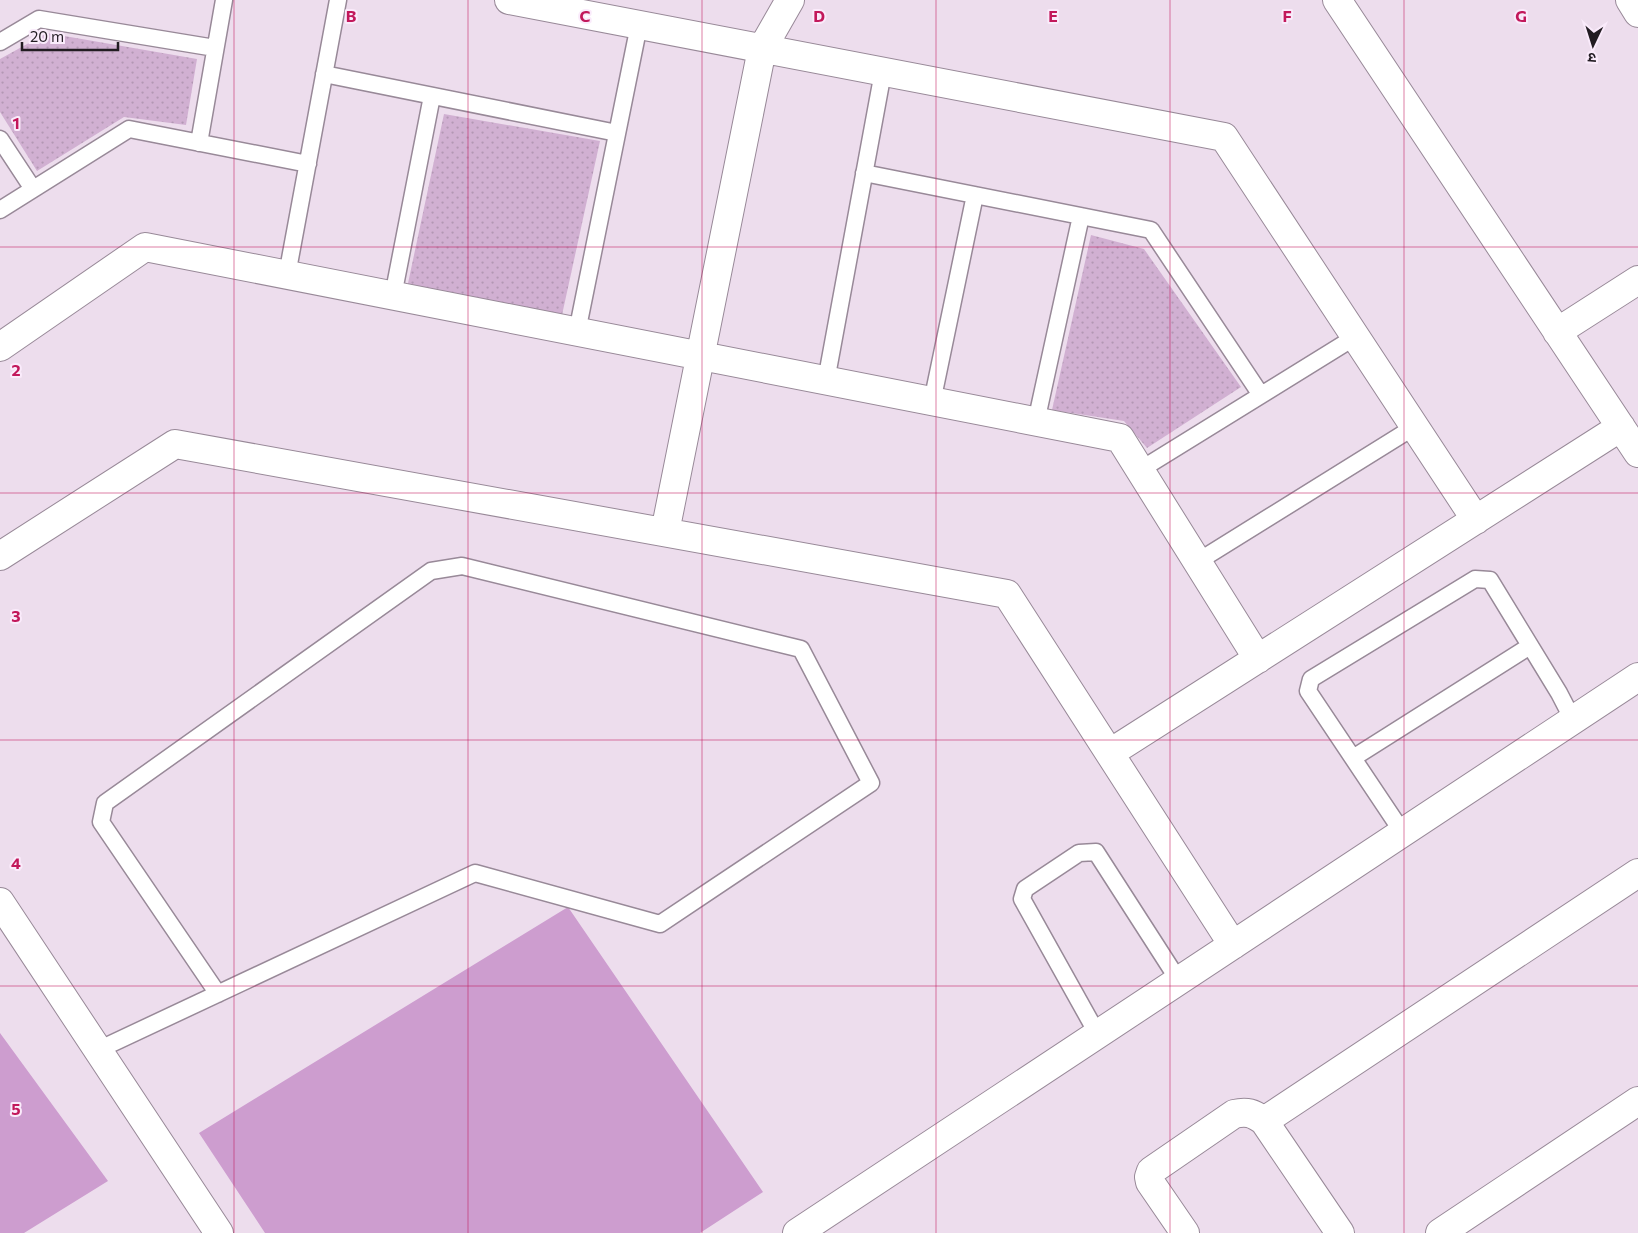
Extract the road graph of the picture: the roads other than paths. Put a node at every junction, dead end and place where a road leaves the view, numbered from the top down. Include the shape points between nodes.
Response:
1 (224, 0) edge
2 (338, 0) edge
3 (509, 0) edge
4 (790, 0) edge
5 (1337, 0) edge
6 (1630, 0) edge
7 (1638, 13) edge
8 (638, 25) junction
9 (0, 42) edge
10 (216, 48) junction
11 (762, 49) junction
12 (883, 72) junction
13 (324, 74) junction
14 (432, 96) junction
15 (617, 133) junction
16 (0, 139) edge
17 (199, 143) junction
18 (308, 164) junction
19 (864, 173) junction
20 (33, 190) junction
21 (975, 195) junction
22 (0, 210) edge
23 (1081, 216) junction
24 (287, 275) junction
25 (1638, 280) edge
26 (393, 296) junction
27 (576, 332) junction
28 (1557, 332) junction
29 (1355, 337) junction
30 (2, 340) edge
31 (700, 356) junction
32 (826, 381) junction
33 (1261, 395) junction
34 (932, 402) junction
35 (1036, 422) junction
36 (1414, 427) junction
37 (1621, 428) junction
38 (1638, 453) edge
39 (1140, 470) junction
40 (1476, 520) junction
41 (665, 532) junction
42 (3, 548) edge
43 (1197, 562) junction
44 (1530, 646) junction
45 (1258, 659) junction
46 (1638, 677) edge
47 (1573, 720) junction
48 (1110, 753) junction
49 (1353, 758) junction
50 (1403, 833) junction
51 (1638, 873) edge
52 (0, 902) edge
53 (1233, 945) junction
54 (1179, 981) junction
55 (218, 994) junction
56 (1098, 1035) junction
57 (98, 1050) junction
58 (1638, 1101) edge
59 (1264, 1121) junction
60 (219, 1233) edge
61 (798, 1233) edge
62 (1185, 1233) edge
63 (1340, 1233) edge
64 (1440, 1233) edge

1 - 10 lane
2 - 13 lane
3 - 8 street
4 - 11 street
5 - 28 street
6 - 7 street
8 - 11 street
8 - 15 lane
9 - 10 lane via 39,20
10 - 17 lane
11 - 12 street
11 - 31 street
12 - 19 lane
12 - 29 street via 1224,137
13 - 14 lane
13 - 18 lane
14 - 15 lane
14 - 26 lane
15 - 27 lane
16 - 20 lane
17 - 18 lane
17 - 20 lane via 129,129
18 - 24 lane
19 - 21 lane
19 - 32 lane
20 - 22 lane
21 - 23 lane
21 - 34 lane
23 - 33 lane via 1151,230
23 - 35 lane
24 - 26 street
24 - 30 street via 145,247
25 - 28 street
26 - 27 street
27 - 31 street
28 - 37 street
29 - 33 lane
29 - 36 street
31 - 32 street
31 - 41 street
32 - 34 street
33 - 39 lane
34 - 35 street
35 - 39 street via 1120,438
36 - 40 street
36 - 43 lane
37 - 38 street
37 - 40 street
39 - 43 street
40 - 45 street
41 - 42 street via 175,444
41 - 48 street via 1007,594
43 - 45 street
44 - 47 lane
44 - 49 lane
44 - 49 lane via 1490,580 1475,579 1311,679 1308,691
45 - 48 street
46 - 47 street
47 - 50 street
48 - 53 street
49 - 50 lane
50 - 53 street
51 - 59 street
52 - 57 street
53 - 54 street
54 - 56 street
54 - 56 lane via 1096,852 1079,853 1025,889 1022,899
55 - 55 lane via 475,873 660,924 871,783 801,649 462,566 431,571 105,803 101,822
55 - 57 lane
56 - 61 street
57 - 60 street
58 - 64 street
59 - 62 street via 1254,1114 1234,1114 1151,1171 1150,1182
59 - 63 street

